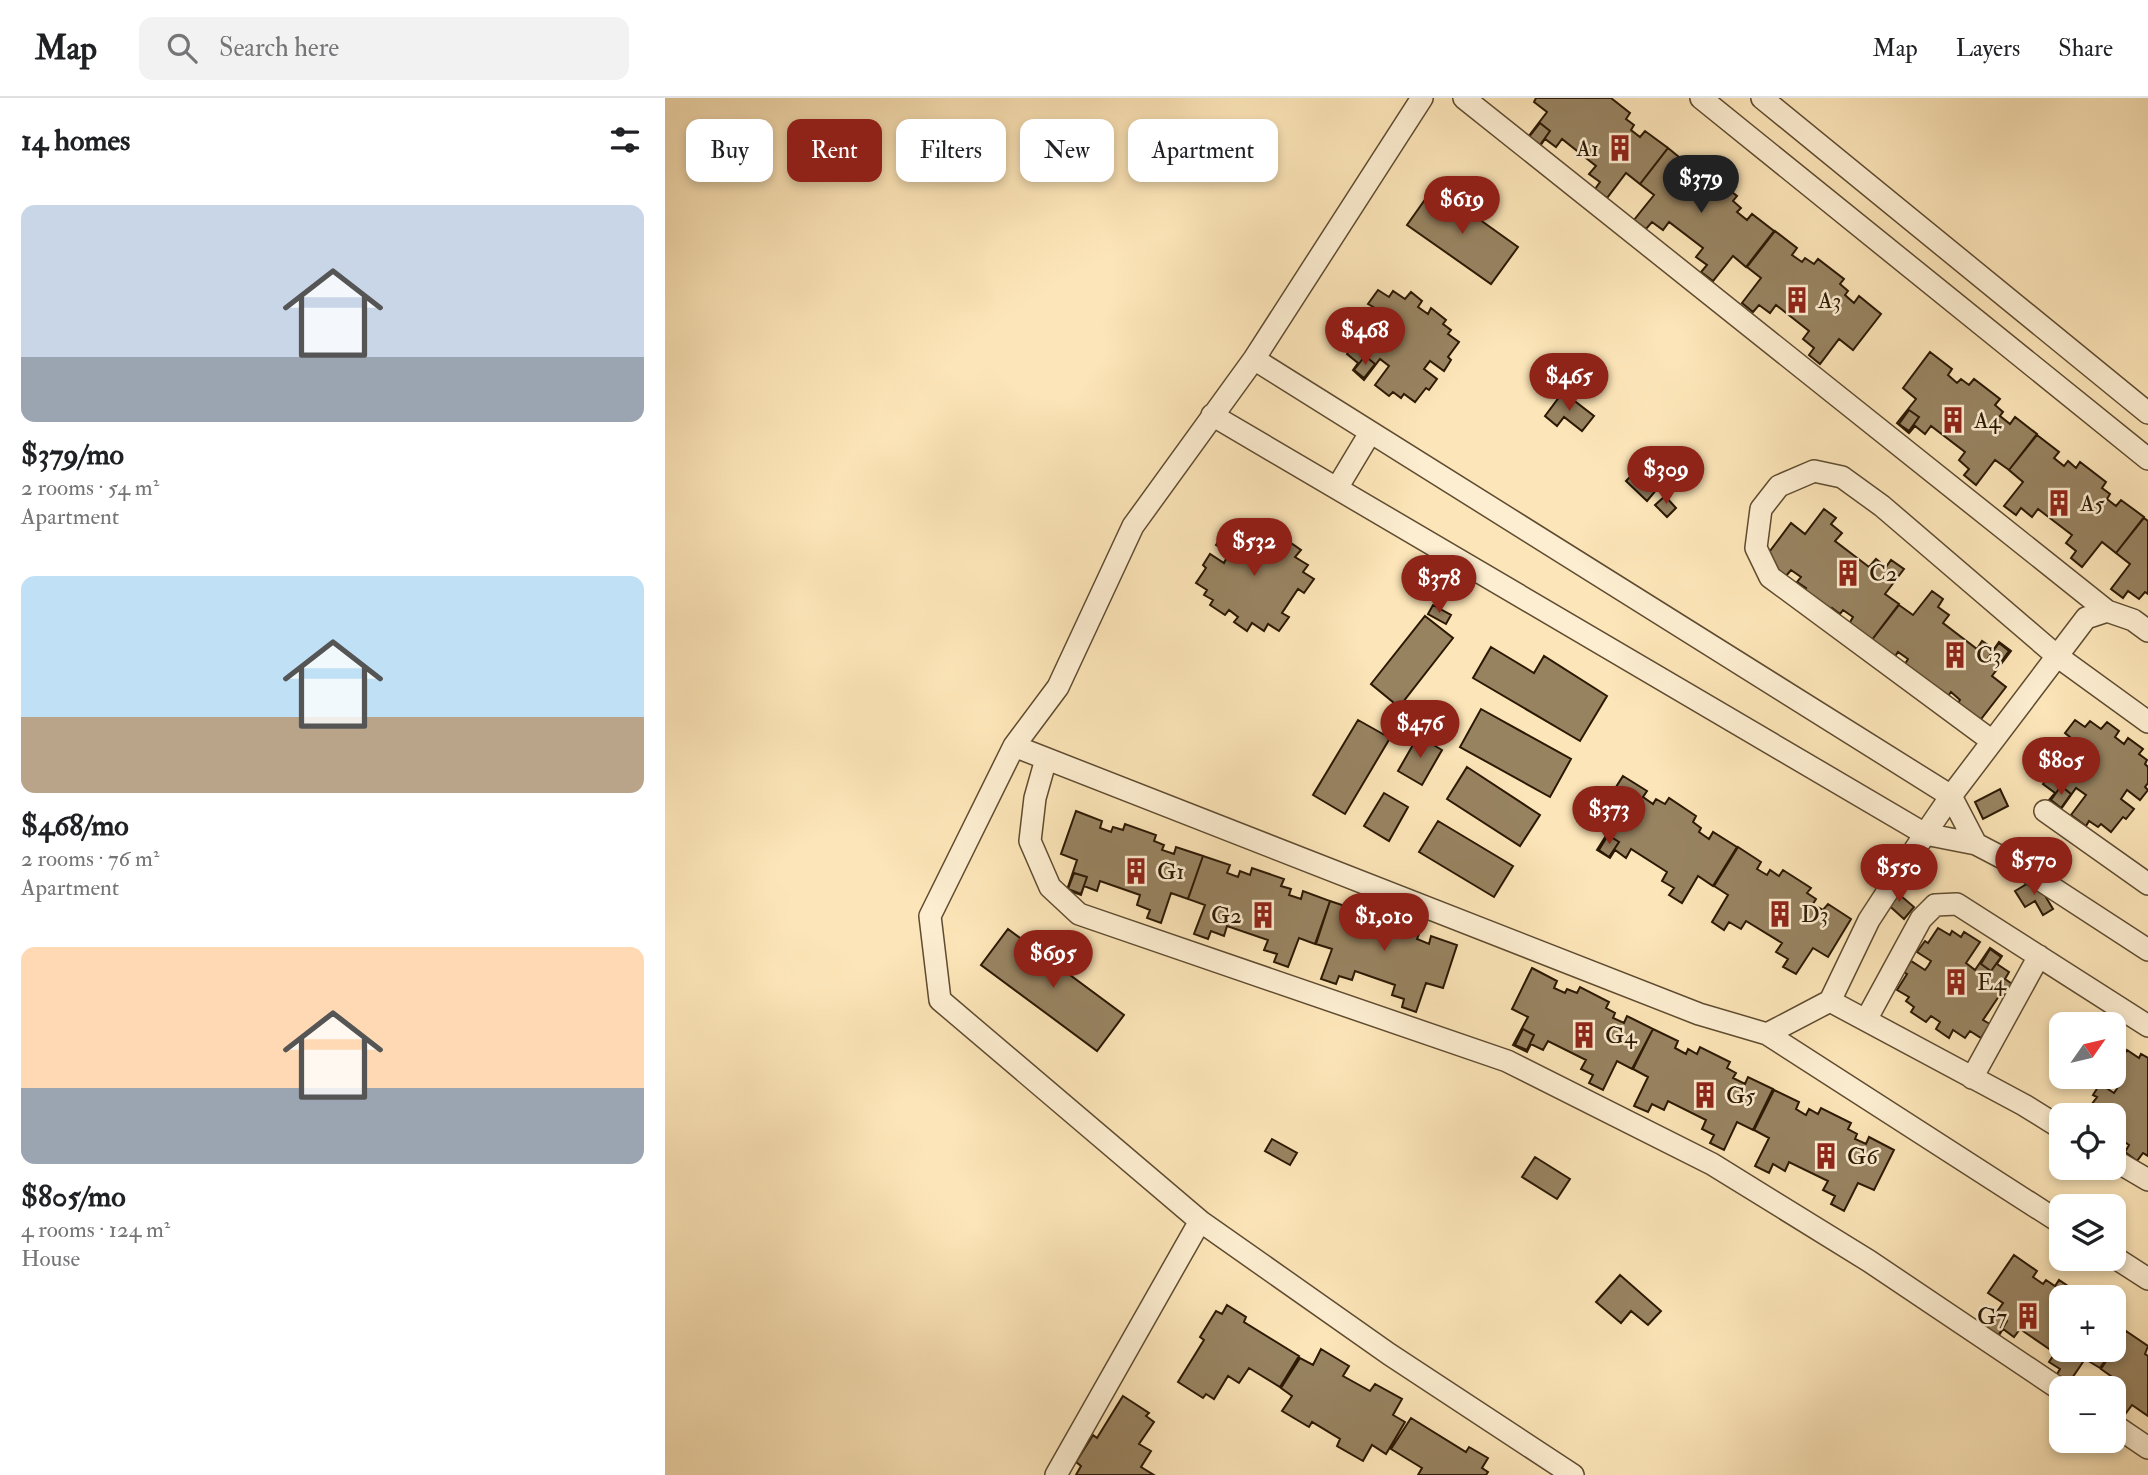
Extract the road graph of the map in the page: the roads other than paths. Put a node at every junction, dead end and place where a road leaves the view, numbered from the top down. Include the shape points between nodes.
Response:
1 (1422, 98) edge
2 (1464, 98) edge
3 (1701, 98) edge
4 (1762, 98) edge
5 (1254, 359) junction
6 (2148, 413) edge
7 (1213, 415) junction
8 (1370, 432) junction
9 (2148, 459) edge
10 (1337, 488) junction
11 (2107, 611) junction
12 (2148, 631) edge
13 (2057, 656) junction
14 (2148, 722) edge
15 (1992, 741) junction
16 (1014, 747) junction
17 (1046, 759) junction
18 (1951, 796) junction
19 (2045, 811) dead end
20 (1925, 834) junction
21 (1976, 844) junction
22 (2148, 884) edge
23 (2148, 950) edge
24 (2039, 956) junction
25 (1830, 1001) junction
26 (1866, 1020) junction
27 (2148, 1026) edge
28 (1767, 1034) junction
29 (1972, 1077) junction
30 (2049, 1121) edge
31 (2126, 1167) edge
32 (2148, 1180) edge
33 (2049, 1215) edge
34 (1200, 1221) junction
35 (2126, 1265) edge
36 (2148, 1279) edge
37 (2049, 1382) edge
38 (2126, 1433) edge
39 (2148, 1448) edge
40 (1056, 1475) edge
41 (1573, 1475) edge

1 - 5 street
2 - 11 street
3 - 9 street
4 - 6 street
5 - 7 street
5 - 8 street
7 - 10 street
7 - 16 street via 1133,526 1058,687
8 - 10 street
8 - 18 street
10 - 20 street
11 - 12 street
11 - 13 street via 2086,618
13 - 14 street
13 - 15 street
13 - 15 street via 1843,477 1814,471 1779,486 1761,509 1756,548 1770,576
15 - 18 street
16 - 17 street
16 - 34 street via 930,916 940,1000
17 - 28 street via 1699,1014
17 - 37 street via 1030,841 1050,887 1079,914 1507,1061 1712,1164 1869,1261
18 - 20 street
18 - 21 street
19 - 22 street
20 - 21 street
20 - 25 street via 1869,920
21 - 23 street via 2022,868
24 - 26 street via 1957,904 1935,905 1921,919
24 - 27 street
24 - 29 street
25 - 26 street
25 - 28 street
26 - 29 street
28 - 33 street
29 - 30 street
31 - 32 street
34 - 40 street
34 - 41 street via 1389,1354
35 - 36 street
38 - 39 street

